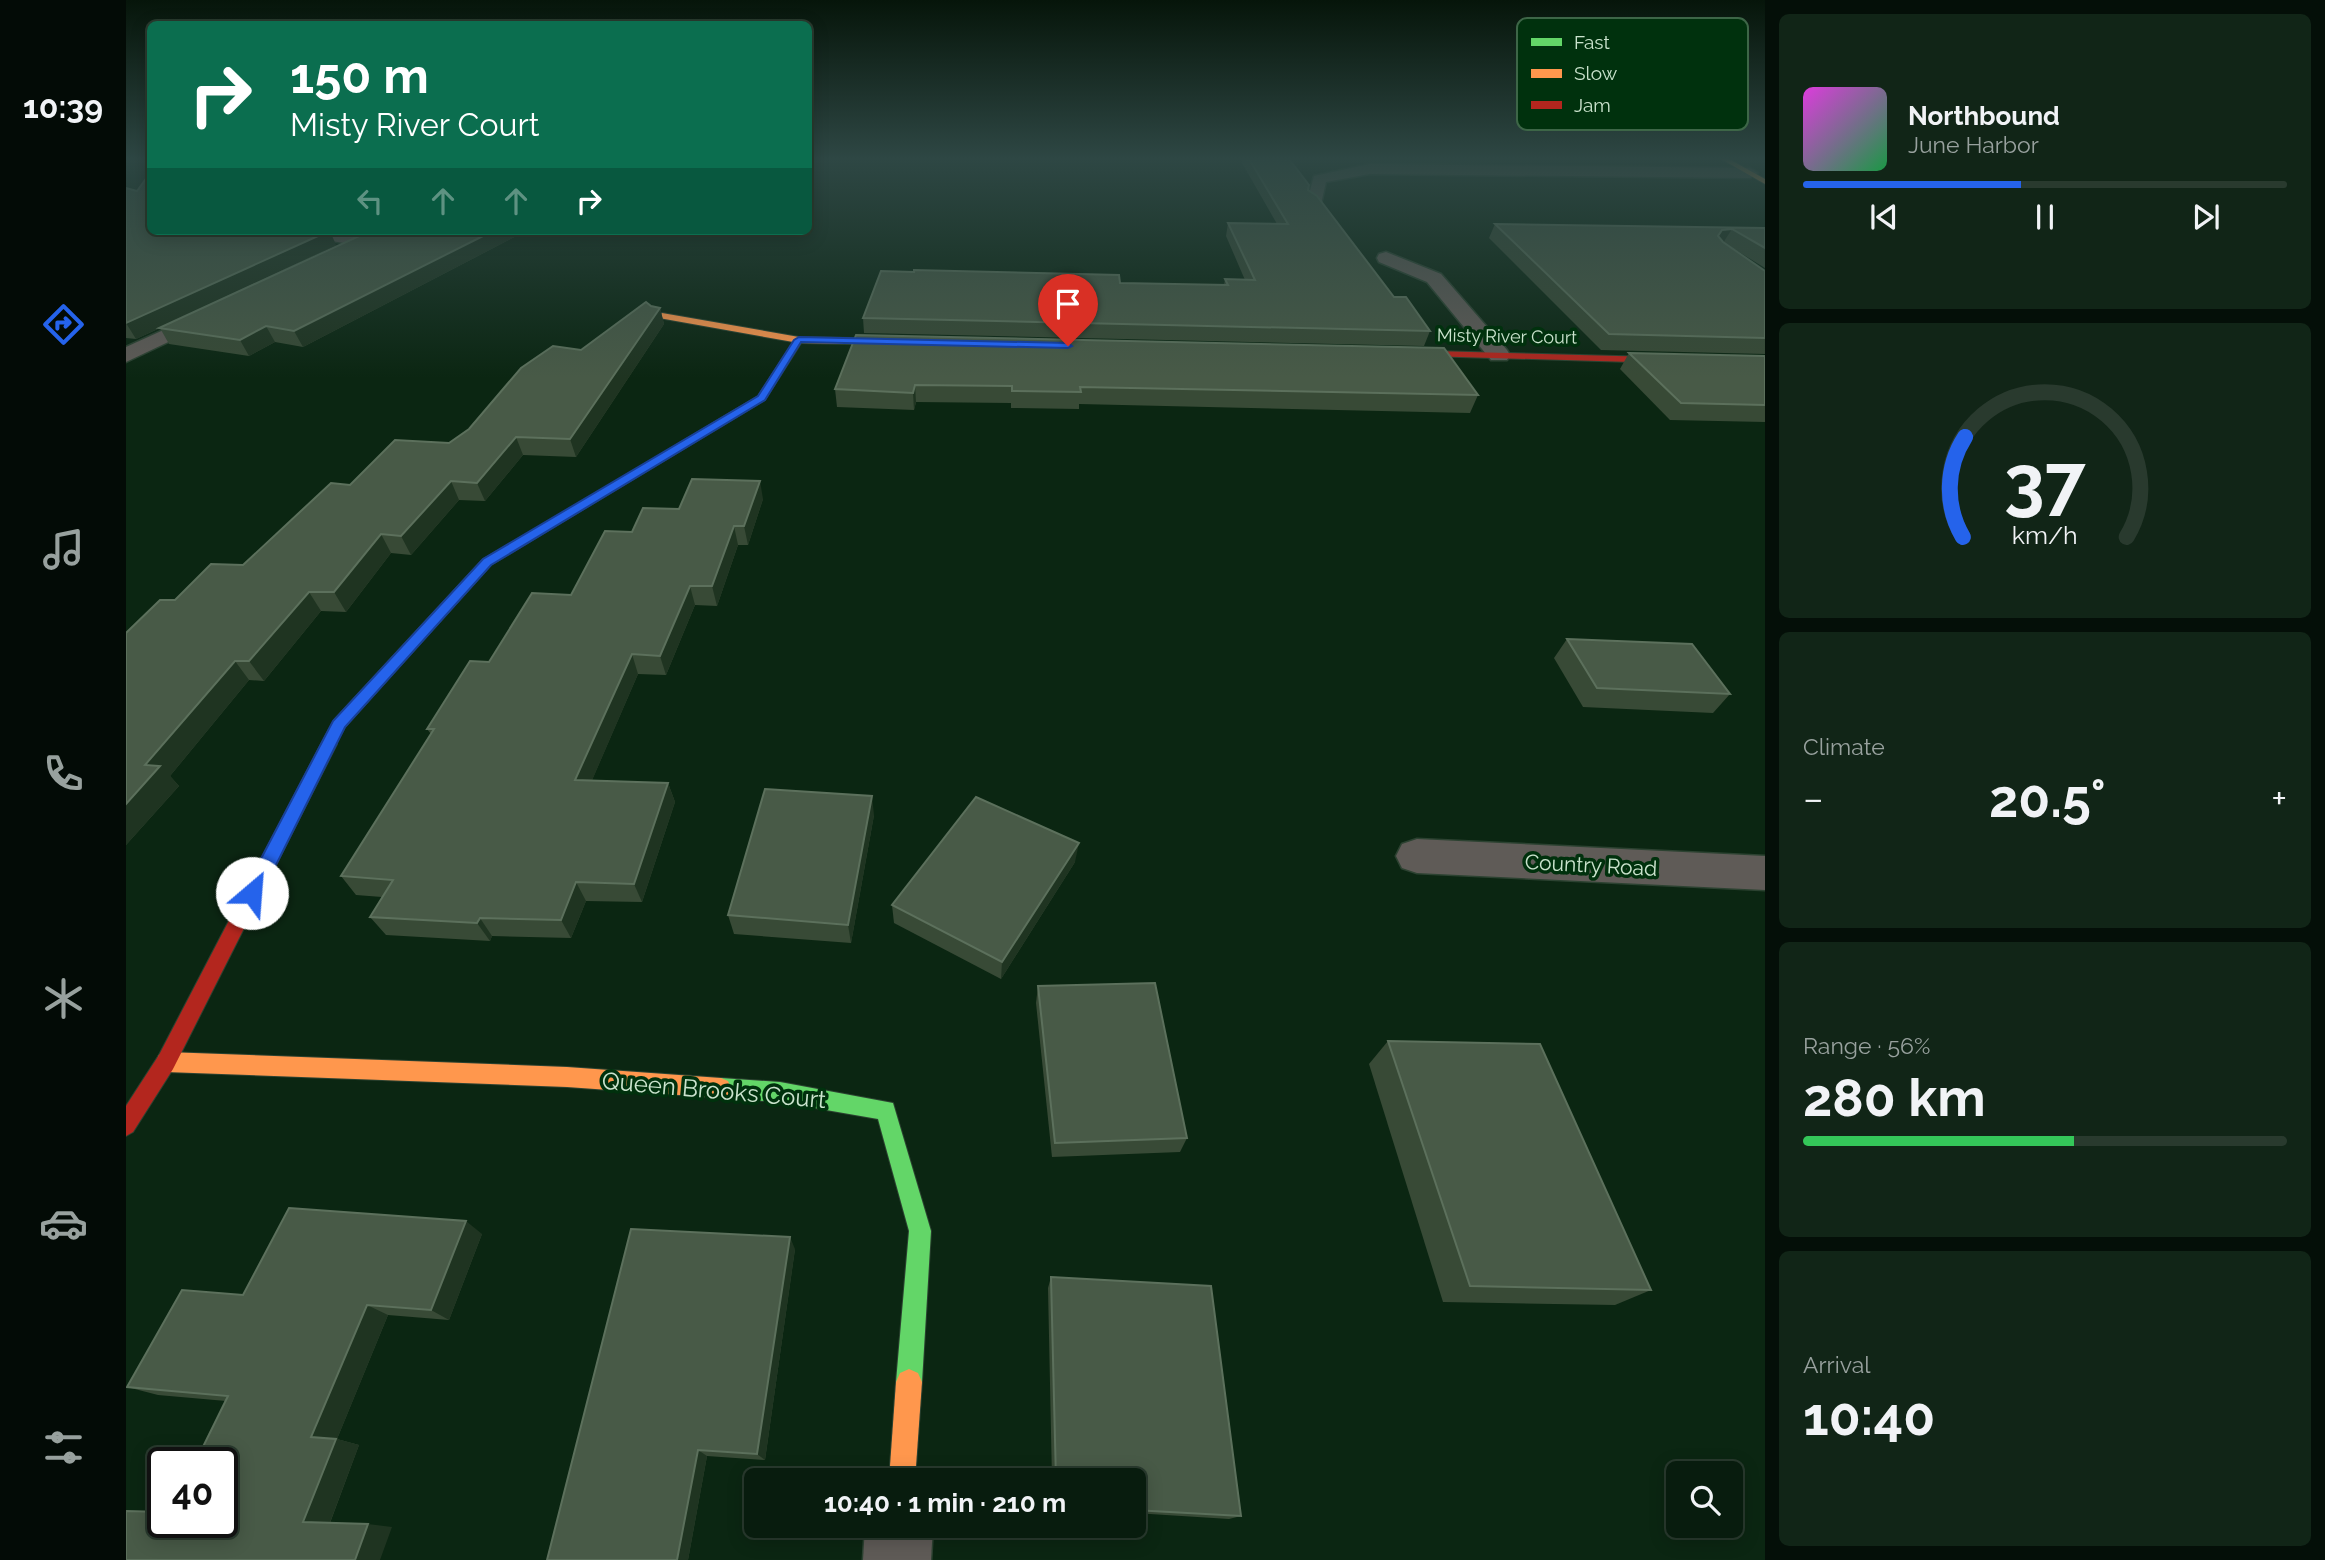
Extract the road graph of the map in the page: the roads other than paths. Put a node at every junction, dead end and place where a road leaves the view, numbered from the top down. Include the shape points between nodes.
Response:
1 (325, 235) edge
2 (377, 235) edge
3 (363, 241) junction
4 (1386, 258) dead end
5 (326, 259) edge
6 (227, 307) edge
7 (662, 316) dead end
8 (799, 340) junction
9 (922, 342) edge
10 (1375, 353) edge
11 (126, 355) edge
12 (1499, 355) junction
13 (1765, 363) edge
14 (1417, 856) dead end
15 (1765, 873) edge
16 (166, 1062) junction
17 (126, 1125) edge
18 (903, 1468) edge
19 (898, 1538) edge
20 (897, 1560) edge

1 - 3 street
2 - 3 street
3 - 5 street
4 - 12 street via 1434,278
6 - 11 street
7 - 8 street
8 - 9 street
8 - 16 street via 762,398 487,562 339,724
10 - 12 street, Misty River Court
12 - 13 street, Misty River Court
14 - 15 street, Country Road
16 - 17 street
16 - 18 street, Queen Brooks Court via 780,1091 886,1110 920,1231
19 - 20 street

